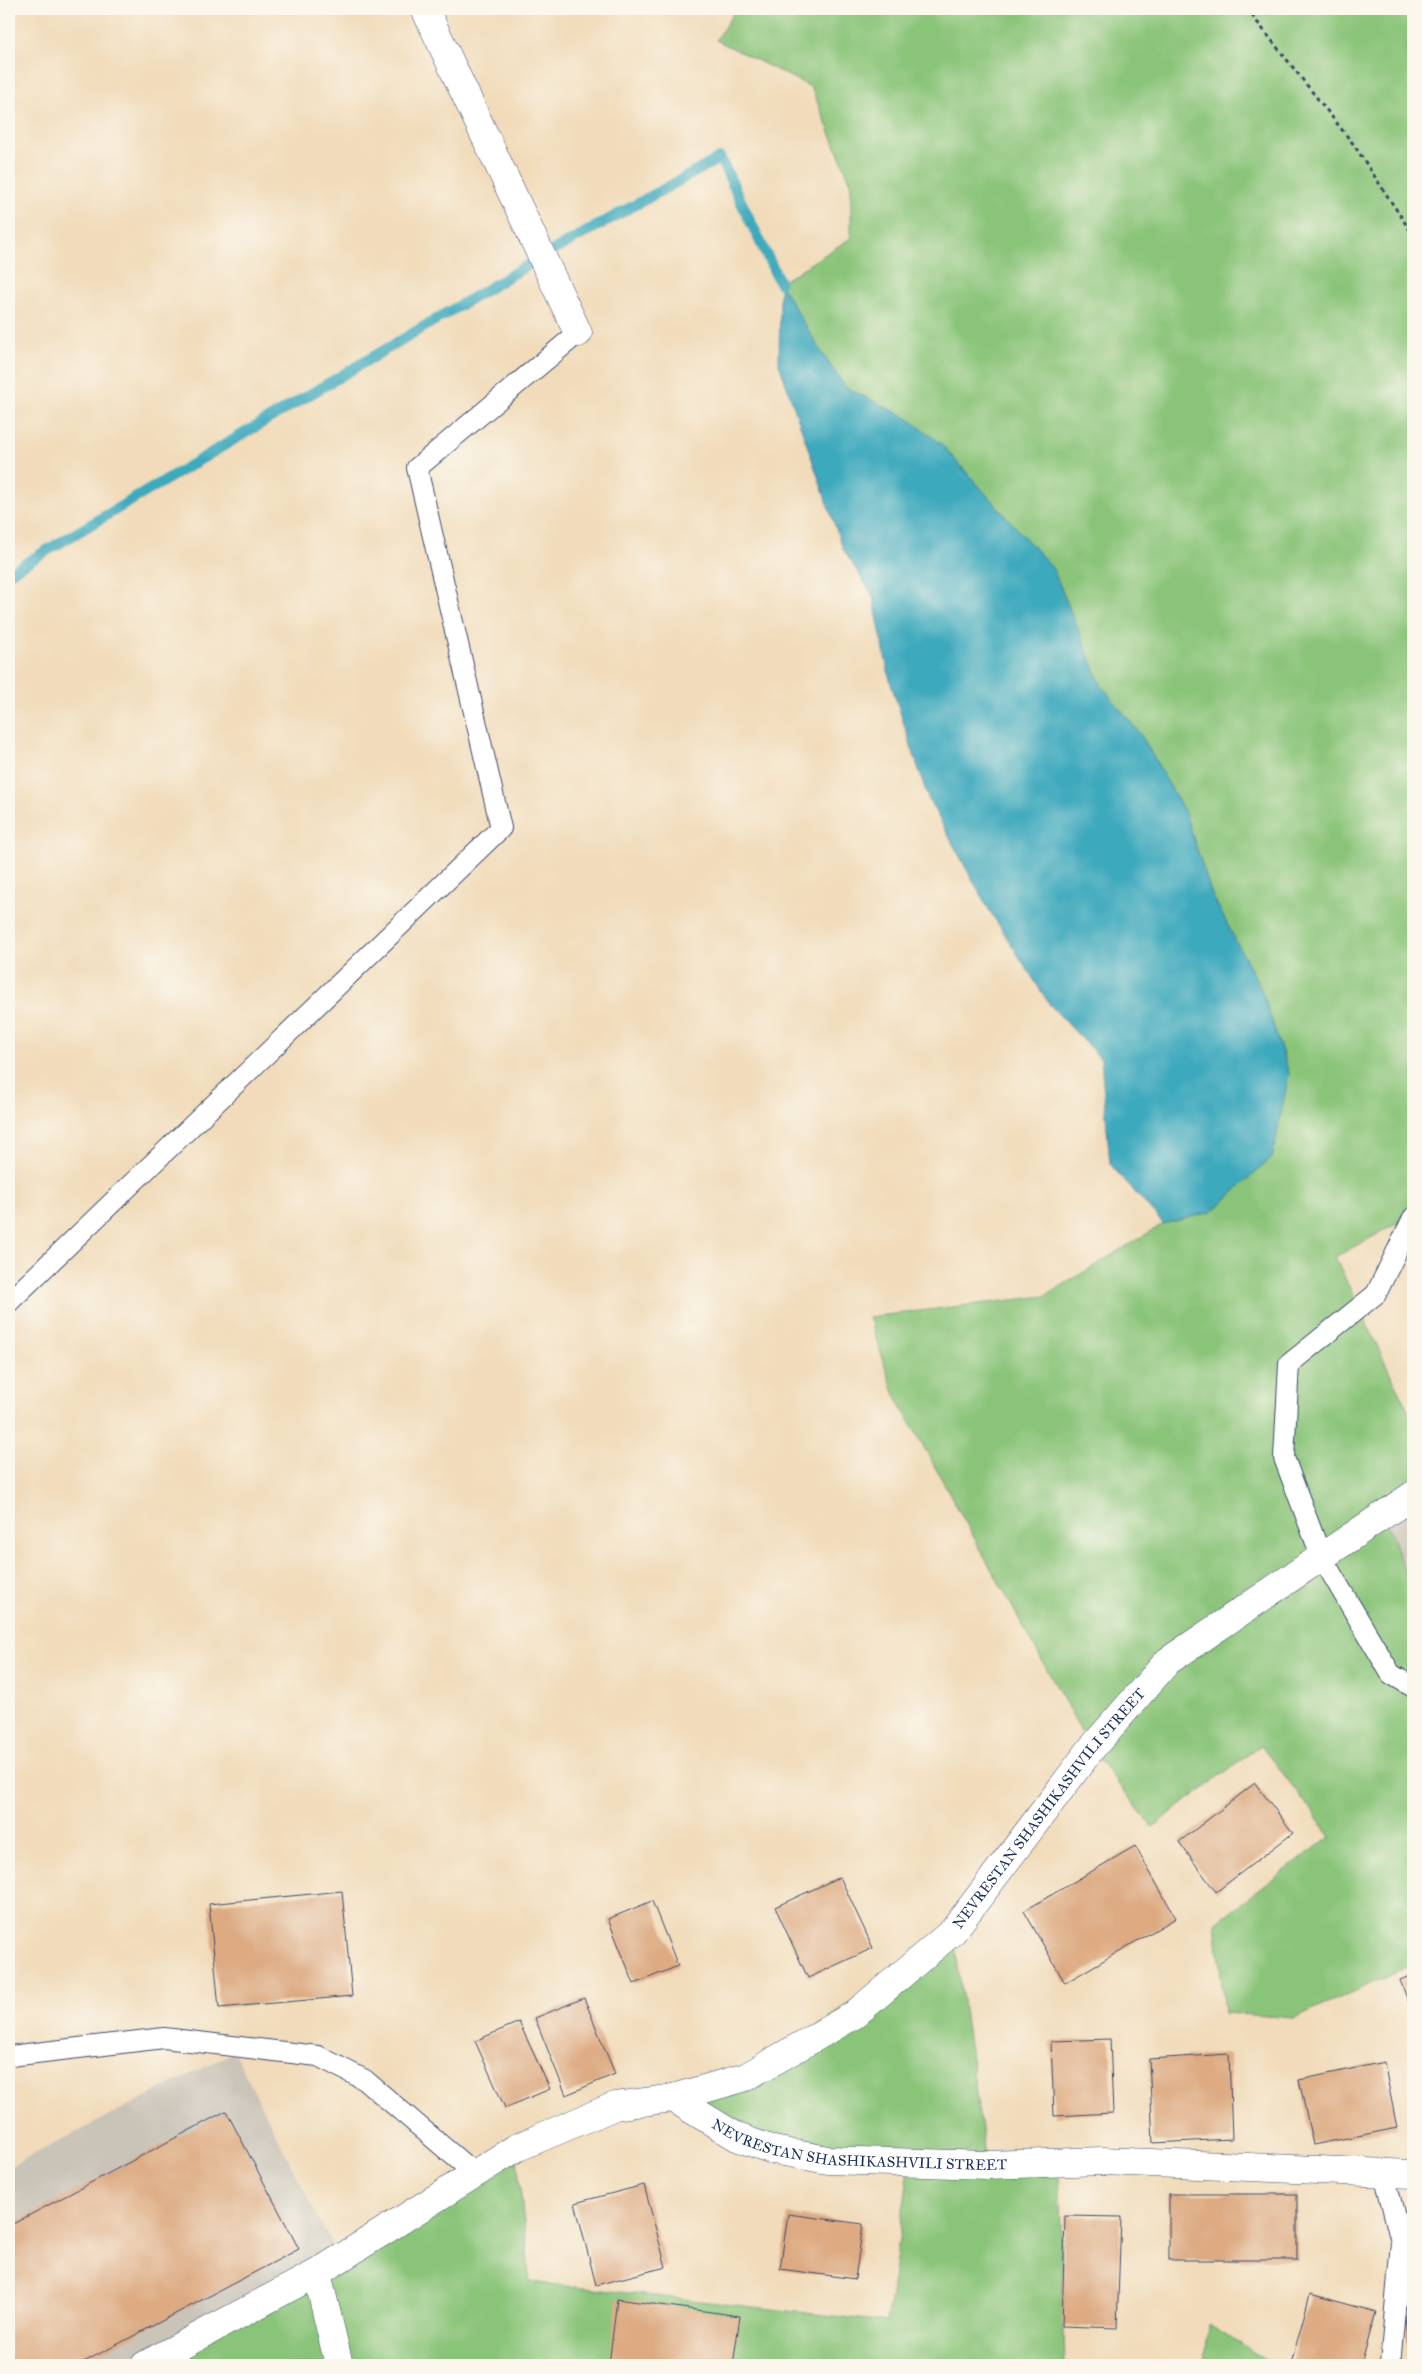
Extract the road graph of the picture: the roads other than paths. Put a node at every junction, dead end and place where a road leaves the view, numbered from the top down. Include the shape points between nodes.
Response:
1 (425, 9) edge
2 (578, 333) joint
3 (1413, 1218) edge
4 (9, 1302) edge
5 (1413, 1495) edge
6 (1322, 1556) junction
7 (1413, 1687) edge
8 (10, 2056) dead end
9 (673, 2098) junction
10 (1384, 2173) junction
11 (475, 2174) junction
12 (1413, 2174) edge
13 (316, 2273) junction
14 (144, 2365) edge
15 (339, 2365) edge
16 (1390, 2365) edge

1 - 2 street
2 - 4 lane via 417,468 501,828
3 - 6 lane via 1376,1294 1289,1364 1284,1458
5 - 6 street, NEVRESTAN SHASHIKASHVILI STREET
6 - 7 lane via 1391,1674
6 - 9 street, NEVRESTAN SHASHIKASHVILI STREET via 1168,1661 1091,1749 953,1931 854,2015 746,2077
8 - 11 lane via 164,2038 318,2056 365,2080
9 - 10 street, NEVRESTAN SHASHIKASHVILI STREET via 737,2137 773,2150 828,2160 986,2165 1102,2160
9 - 11 street, NEVRESTAN SHASHIKASHVILI STREET via 615,2106 516,2148
10 - 12 street, NEVRESTAN SHASHIKASHVILI STREET
10 - 16 lane via 1401,2242
11 - 13 street, NEVRESTAN SHASHIKASHVILI STREET
13 - 14 street, NEVRESTAN SHASHIKASHVILI STREET
13 - 15 street

